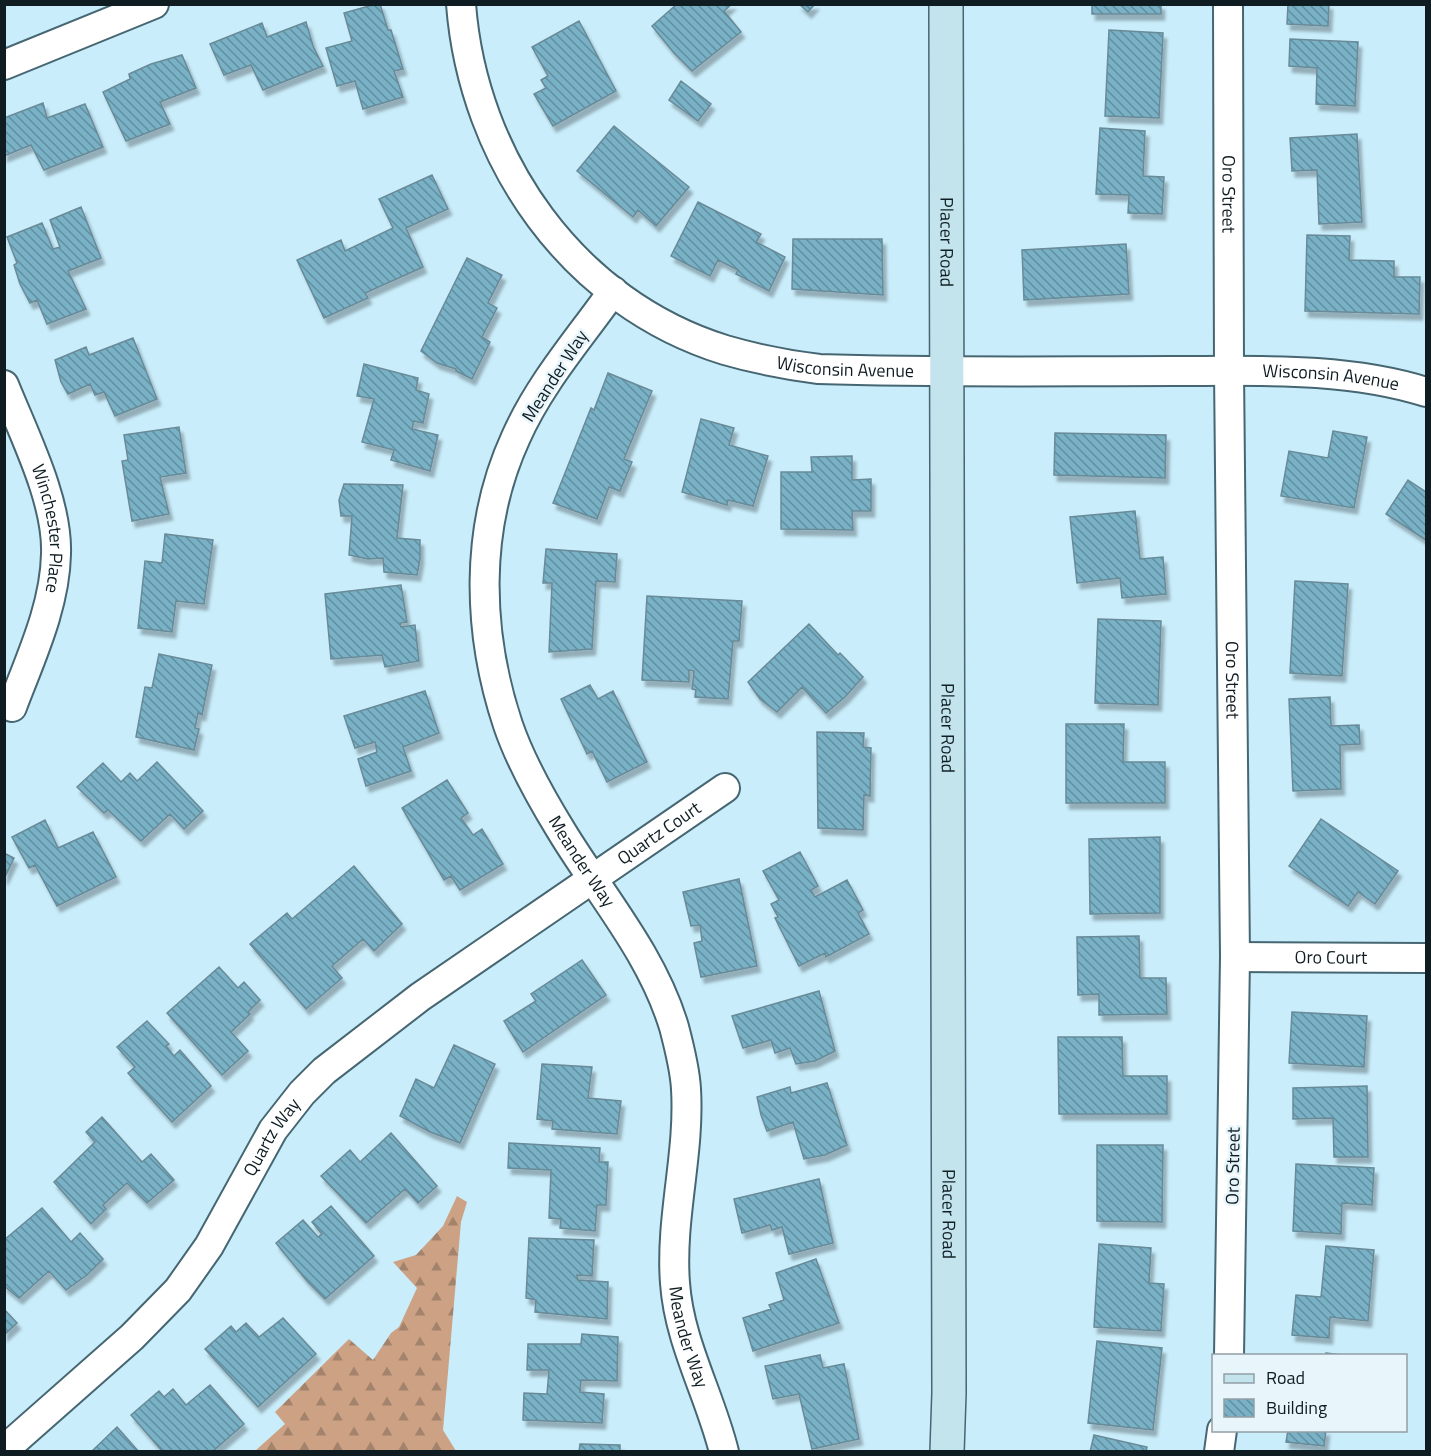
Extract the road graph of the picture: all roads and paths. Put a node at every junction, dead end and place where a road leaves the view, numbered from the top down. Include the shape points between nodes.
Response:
1 (154, 4) edge
2 (461, 4) edge
3 (946, 4) edge
4 (1228, 4) edge
5 (4, 65) edge
6 (613, 291) junction
7 (946, 370) junction
8 (1229, 371) junction
9 (4, 385) edge
10 (1426, 392) edge
11 (12, 707) dead end
12 (725, 789) dead end
13 (592, 878) junction
14 (1235, 957) junction
15 (1426, 958) edge
16 (1229, 1354) edge
17 (1222, 1432) edge
18 (4, 1450) edge
19 (724, 1452) edge
20 (947, 1452) edge
21 (1219, 1452) edge

1 - 5 street
2 - 6 street, Wisconsin Avenue via 471,69 499,151 551,232
3 - 7 main road, Placer Road
4 - 8 street, Oro Street
6 - 7 street, Wisconsin Avenue via 703,342 765,360 819,369
6 - 13 street, Meander Way via 548,379 516,436 503,467 490,518 486,561 488,639 509,727 540,796
7 - 8 street, Wisconsin Avenue
7 - 20 main road, Placer Road
8 - 10 street, Wisconsin Avenue via 1328,374
8 - 14 street, Oro Street
9 - 11 street, Winchester Place via 46,492 56,546 55,571 44,620
12 - 13 street, Quartz Court
13 - 18 street, Quartz Way via 420,996 324,1071 273,1130 209,1246 178,1290 132,1337
13 - 19 street, Meander Way via 648,964 674,1028 687,1110 673,1244 675,1286 688,1346
14 - 15 street, Oro Court
14 - 16 street, Oro Street
17 - 21 street

